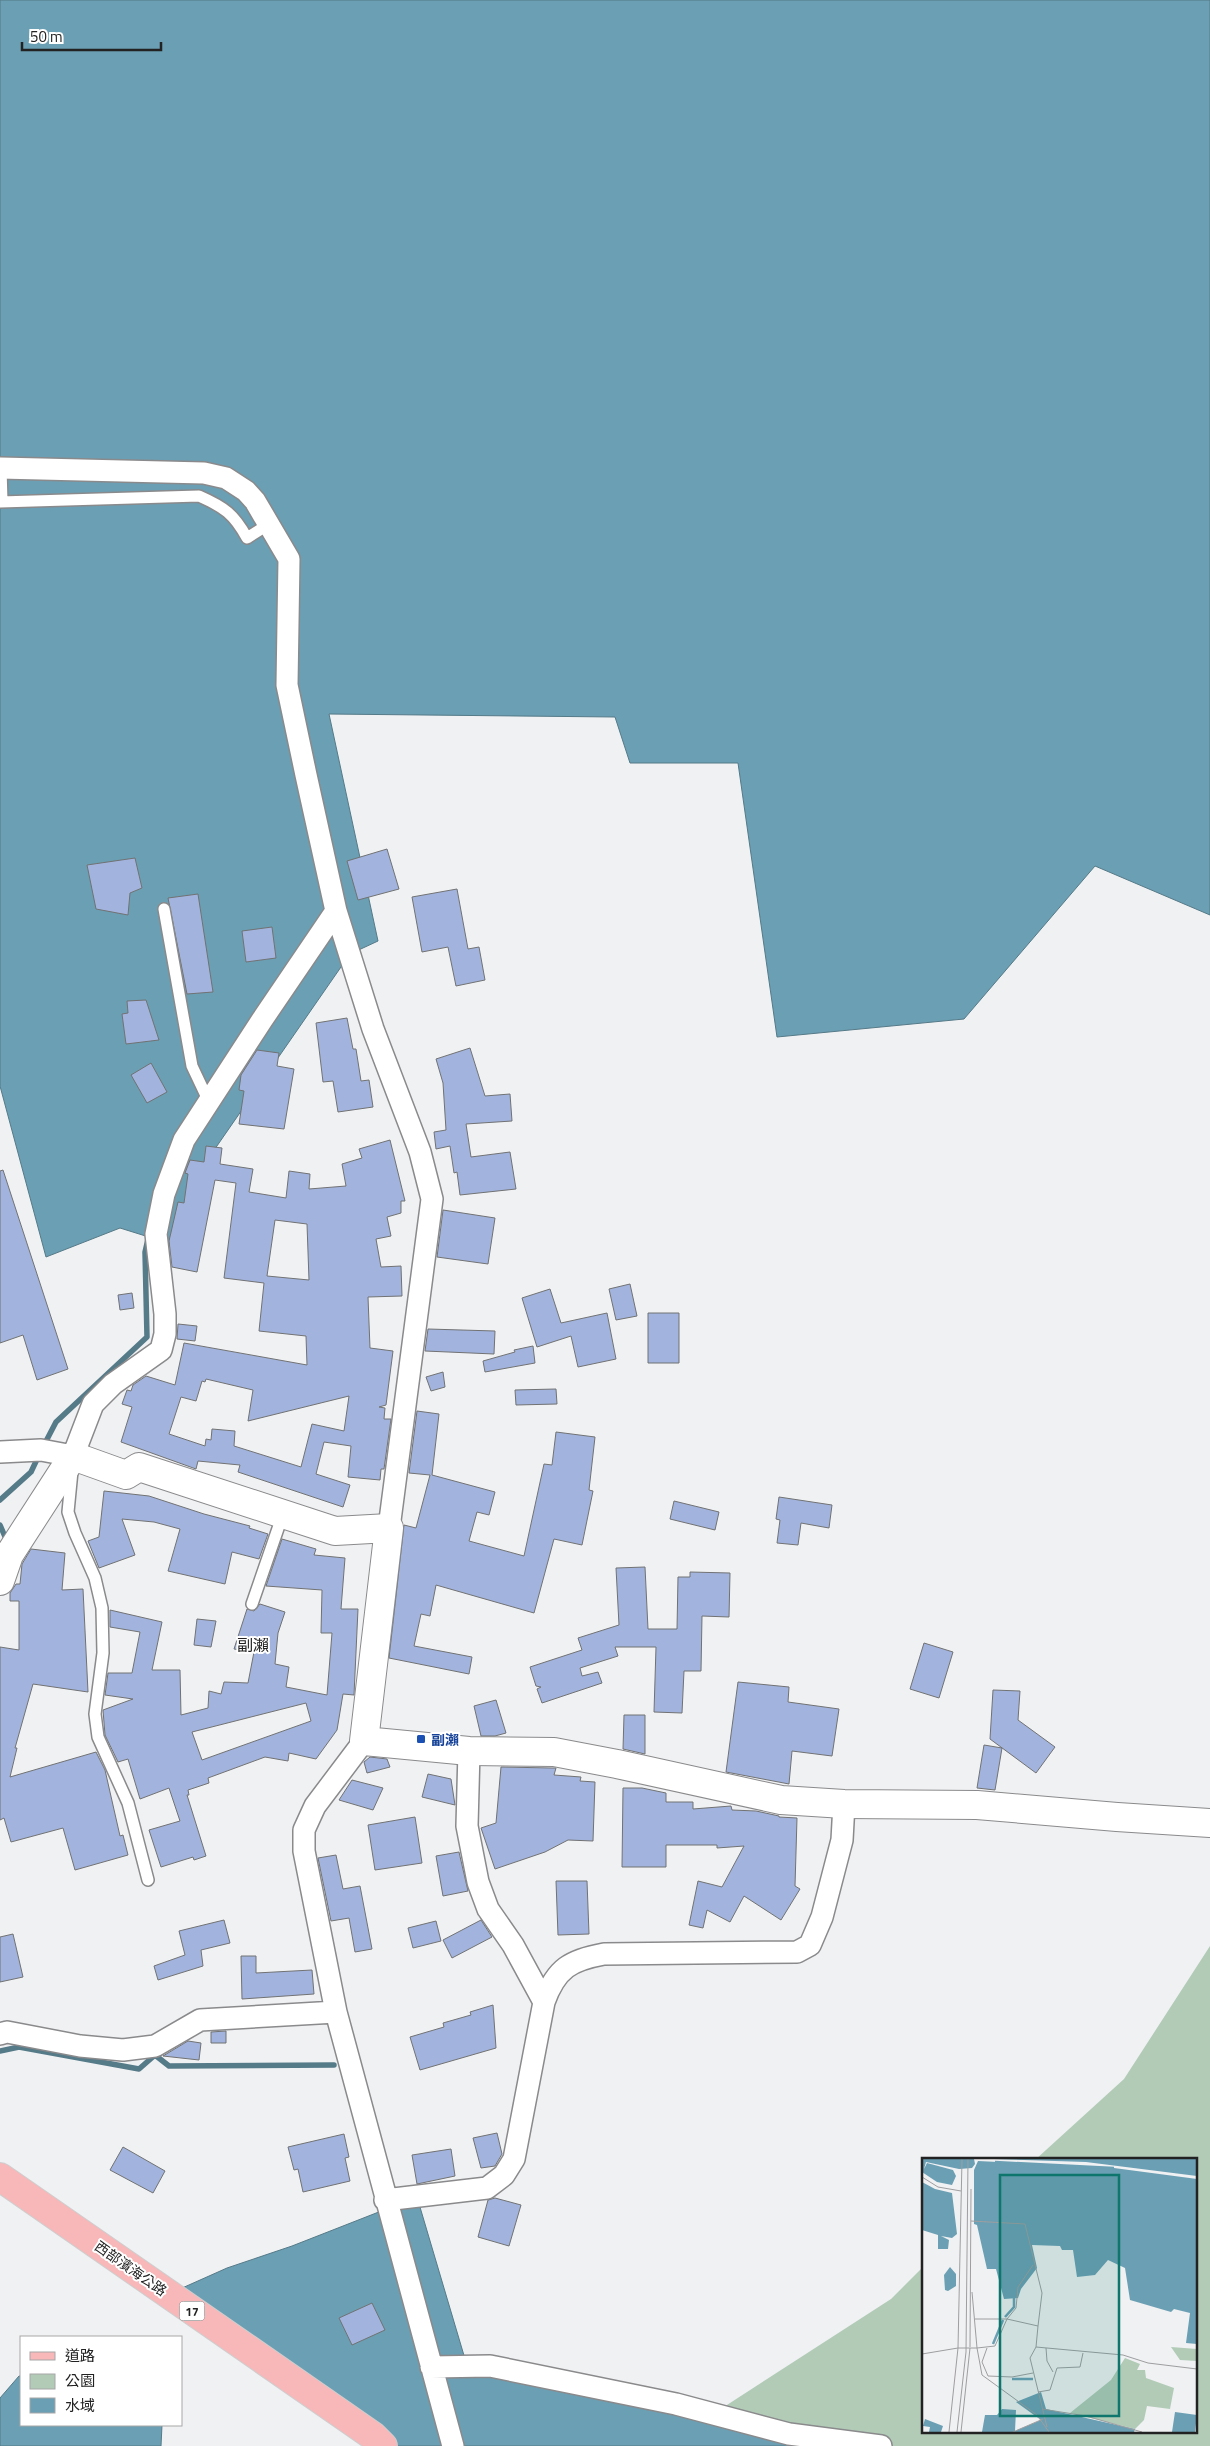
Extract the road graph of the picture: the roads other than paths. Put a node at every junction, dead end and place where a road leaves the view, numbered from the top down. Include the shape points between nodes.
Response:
1 (1, 472) edge
2 (1, 501) edge
3 (273, 534) junction
4 (164, 909) dead end
5 (336, 911) junction
6 (208, 1100) junction
7 (2, 1451) edge
8 (73, 1456) junction
9 (283, 1514) junction
10 (389, 1528) junction
11 (0, 1582) edge
12 (252, 1604) dead end
13 (364, 1741) junction
14 (469, 1751) junction
15 (844, 1804) junction
16 (1210, 1823) edge
17 (148, 1880) dead end
18 (544, 2002) junction
19 (336, 2012) junction
20 (0, 2034) edge
21 (0, 2177) edge
22 (385, 2200) junction
23 (431, 2367) junction
24 (383, 2446) edge
25 (453, 2446) edge
26 (881, 2446) edge

1 - 2 lane
1 - 3 street via 215,475 226,478 256,501
2 - 3 lane via 200,496 222,506 248,537
3 - 5 street via 289,559 287,685
4 - 6 lane via 192,1066
5 - 6 street
5 - 10 street via 373,1029 420,1152 432,1199
6 - 8 street via 184,1140 164,1194 156,1234 165,1314 161,1350 113,1384 93,1404
7 - 8 street via 41,1450
8 - 9 street via 126,1474 139,1467
8 - 11 street via 9,1555
8 - 17 lane via 68,1512 95,1578 102,1608 103,1653 95,1714 98,1737 128,1803
9 - 10 street via 335,1531
9 - 12 lane
10 - 13 street
13 - 14 street
13 - 19 street via 315,1806 304,1830 304,1851
14 - 15 street via 554,1752 781,1800
14 - 18 street via 466,1826 478,1882 488,1909 513,1944
15 - 16 street via 977,1804 1117,1818
15 - 18 street via 842,1840 822,1917 810,1946 797,1952 604,1954 578,1959 563,1970
18 - 22 street via 514,2159 504,2175 487,2188
19 - 20 street via 200,2020 155,2046 123,2050 80,2046 7,2032
19 - 22 street
21 - 24 main road, 西部濱海公路 / 17
22 - 23 street
23 - 25 street
23 - 26 street via 490,2366 676,2404 789,2434

